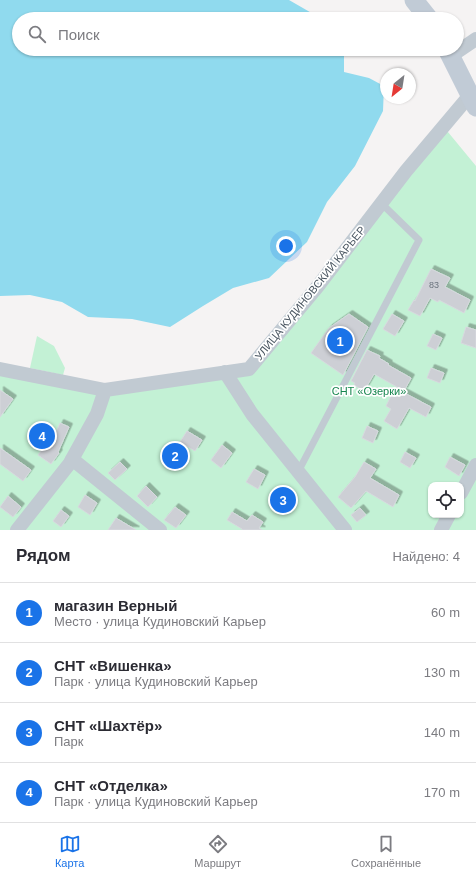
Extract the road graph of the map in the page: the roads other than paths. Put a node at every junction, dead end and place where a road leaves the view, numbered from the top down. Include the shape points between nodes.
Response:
1 (414, 0) edge
2 (423, 12) edge
3 (476, 39) edge
4 (464, 45) edge
5 (451, 56) edge
6 (473, 101) edge
7 (381, 203) junction
8 (0, 369) edge
9 (225, 372) junction
10 (105, 390) junction
11 (72, 458) junction
12 (476, 466) edge
13 (298, 472) junction
14 (464, 488) edge
15 (447, 518) edge
16 (17, 530) edge
17 (160, 530) edge
18 (346, 530) edge
19 (441, 530) edge

1 - 2 street
3 - 4 street
5 - 6 street
6 - 7 street, УЛИЦА КУДИНОВСКИЙ КАРЬЕР via 406,171
7 - 9 street, УЛИЦА КУДИНОВСКИЙ КАРЬЕР via 318,286 249,369
7 - 13 lane via 419,240
8 - 10 street, УЛИЦА КУДИНОВСКИЙ КАРЬЕР
9 - 10 street, УЛИЦА КУДИНОВСКИЙ КАРЬЕР
9 - 13 street via 252,414
10 - 11 street via 97,414
11 - 16 street
11 - 17 street
12 - 14 street
13 - 18 street
15 - 19 street

